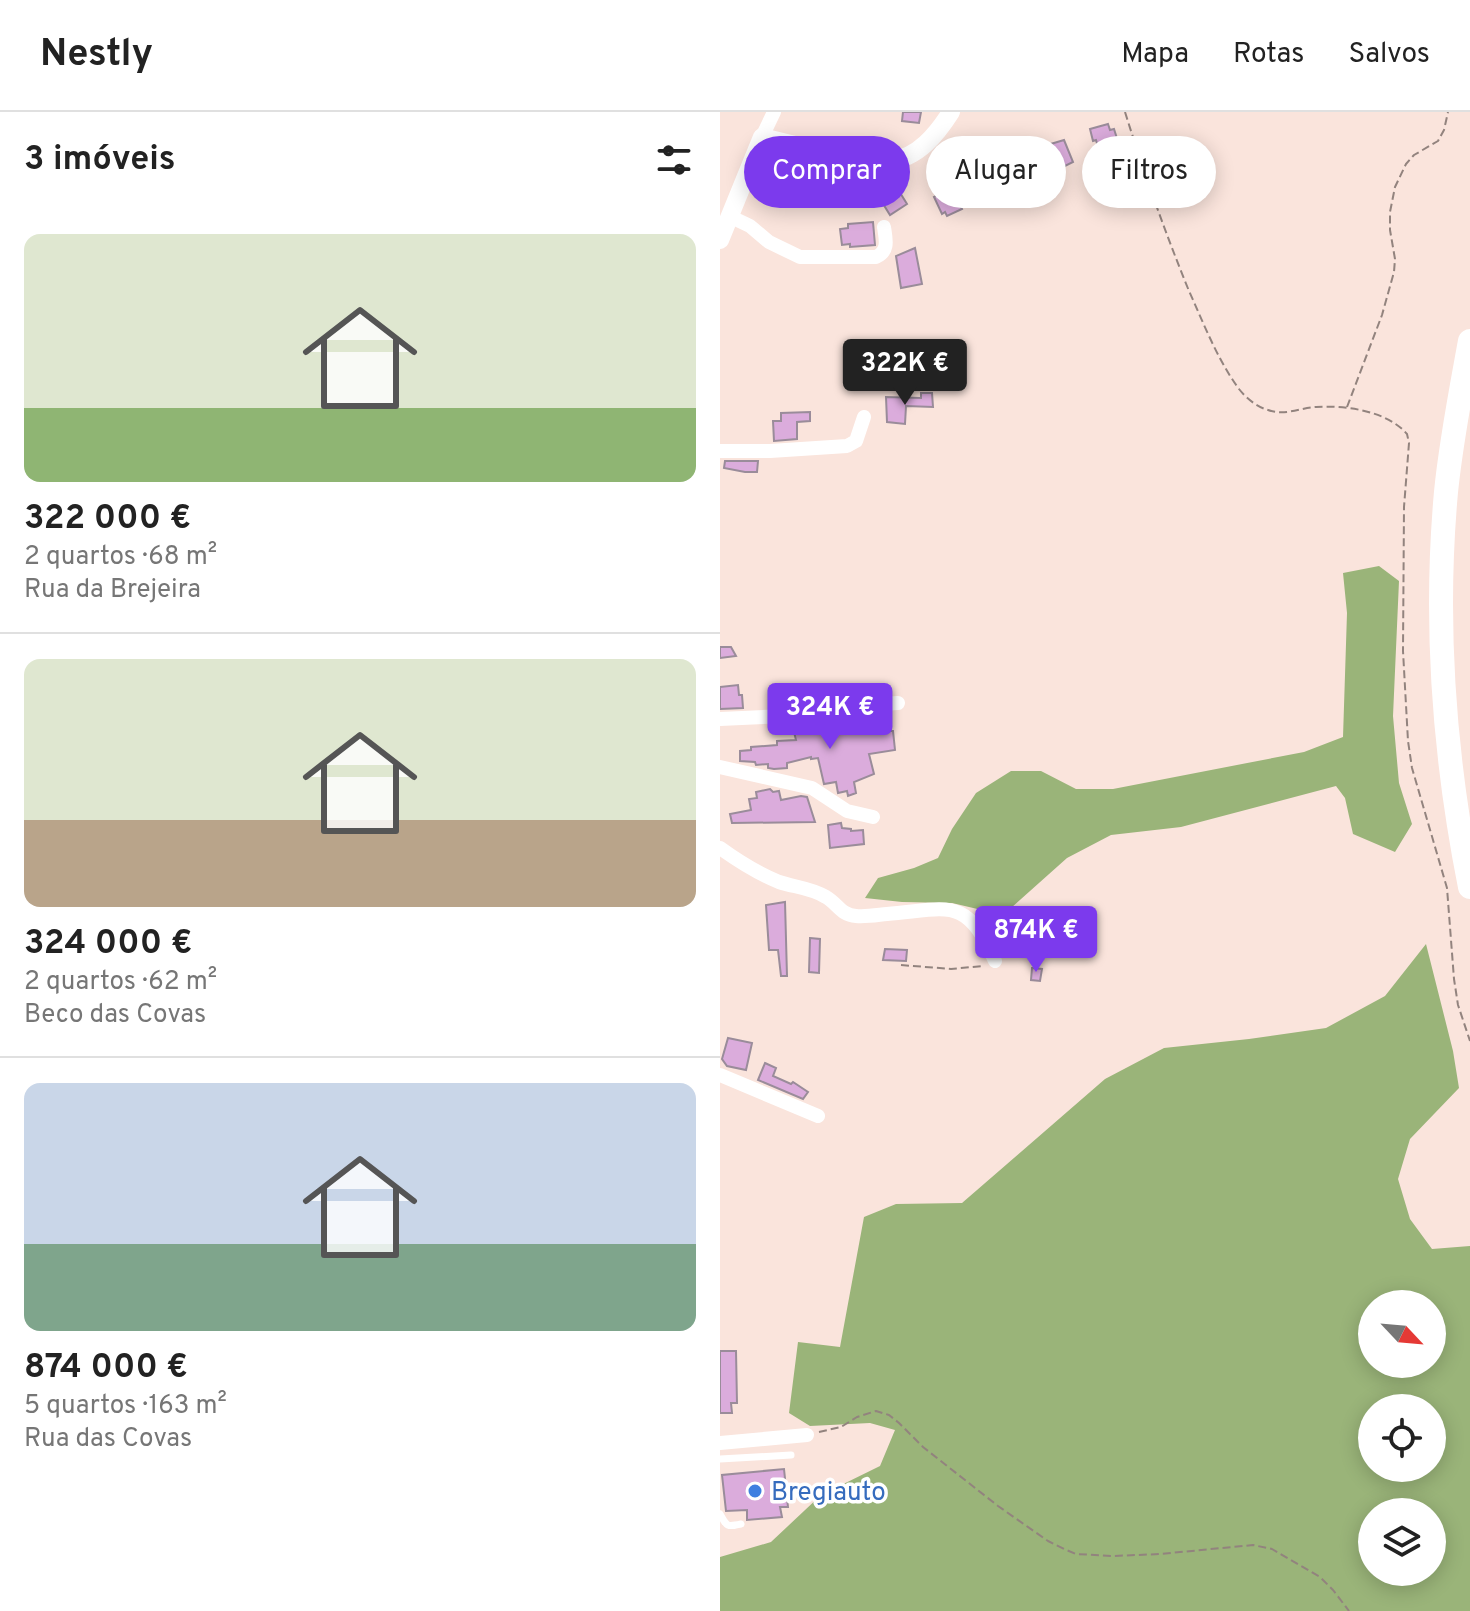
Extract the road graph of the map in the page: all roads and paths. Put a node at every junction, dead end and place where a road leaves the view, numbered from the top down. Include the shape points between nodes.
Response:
1 (774, 112) edge
2 (951, 112) edge
3 (1125, 112) edge
4 (1448, 112) edge
5 (762, 136) edge
6 (910, 154) edge
7 (744, 180) edge
8 (729, 216) junction
9 (884, 227) dead end
10 (720, 240) edge
11 (1470, 341) edge
12 (1347, 408) junction
13 (864, 417) dead end
14 (1470, 434) edge
15 (720, 451) edge
16 (898, 703) dead end
17 (720, 719) edge
18 (720, 767) edge
19 (1470, 799) edge
20 (873, 817) dead end
21 (720, 848) edge
22 (1470, 887) edge
23 (995, 961) joint
24 (901, 965) dead end
25 (1470, 1041) edge
26 (720, 1075) edge
27 (818, 1116) dead end
28 (807, 1435) joint
29 (720, 1443) edge
30 (791, 1455) dead end
31 (720, 1459) edge
32 (720, 1514) edge
33 (741, 1524) dead end
34 (1349, 1611) edge

1 - 5 street
2 - 6 street
3 - 12 path via 1173,252 1214,349 1240,391 1267,410
4 - 12 path via 1438,141 1414,155 1395,187 1390,221 1394,272
7 - 8 street
8 - 9 street via 780,249 813,258 876,257 886,245
8 - 10 street
11 - 22 highway via 1446,492 1440,620 1451,779
12 - 25 path via 1391,421 1407,434 1409,443 1403,651 1408,741 1447,888 1454,979
13 - 15 street via 856,441 847,446
14 - 19 highway via 1462,490 1456,636
16 - 17 street
18 - 20 street via 812,788 847,811
21 - 23 street via 779,882 827,897 841,911 856,916 946,908 962,913
23 - 24 path via 951,969
26 - 27 street
28 - 29 street
28 - 34 path via 876,1411 889,1415 998,1506 1064,1549 1112,1556 1253,1545 1272,1549 1320,1577
30 - 31 lane
32 - 33 lane via 730,1527

